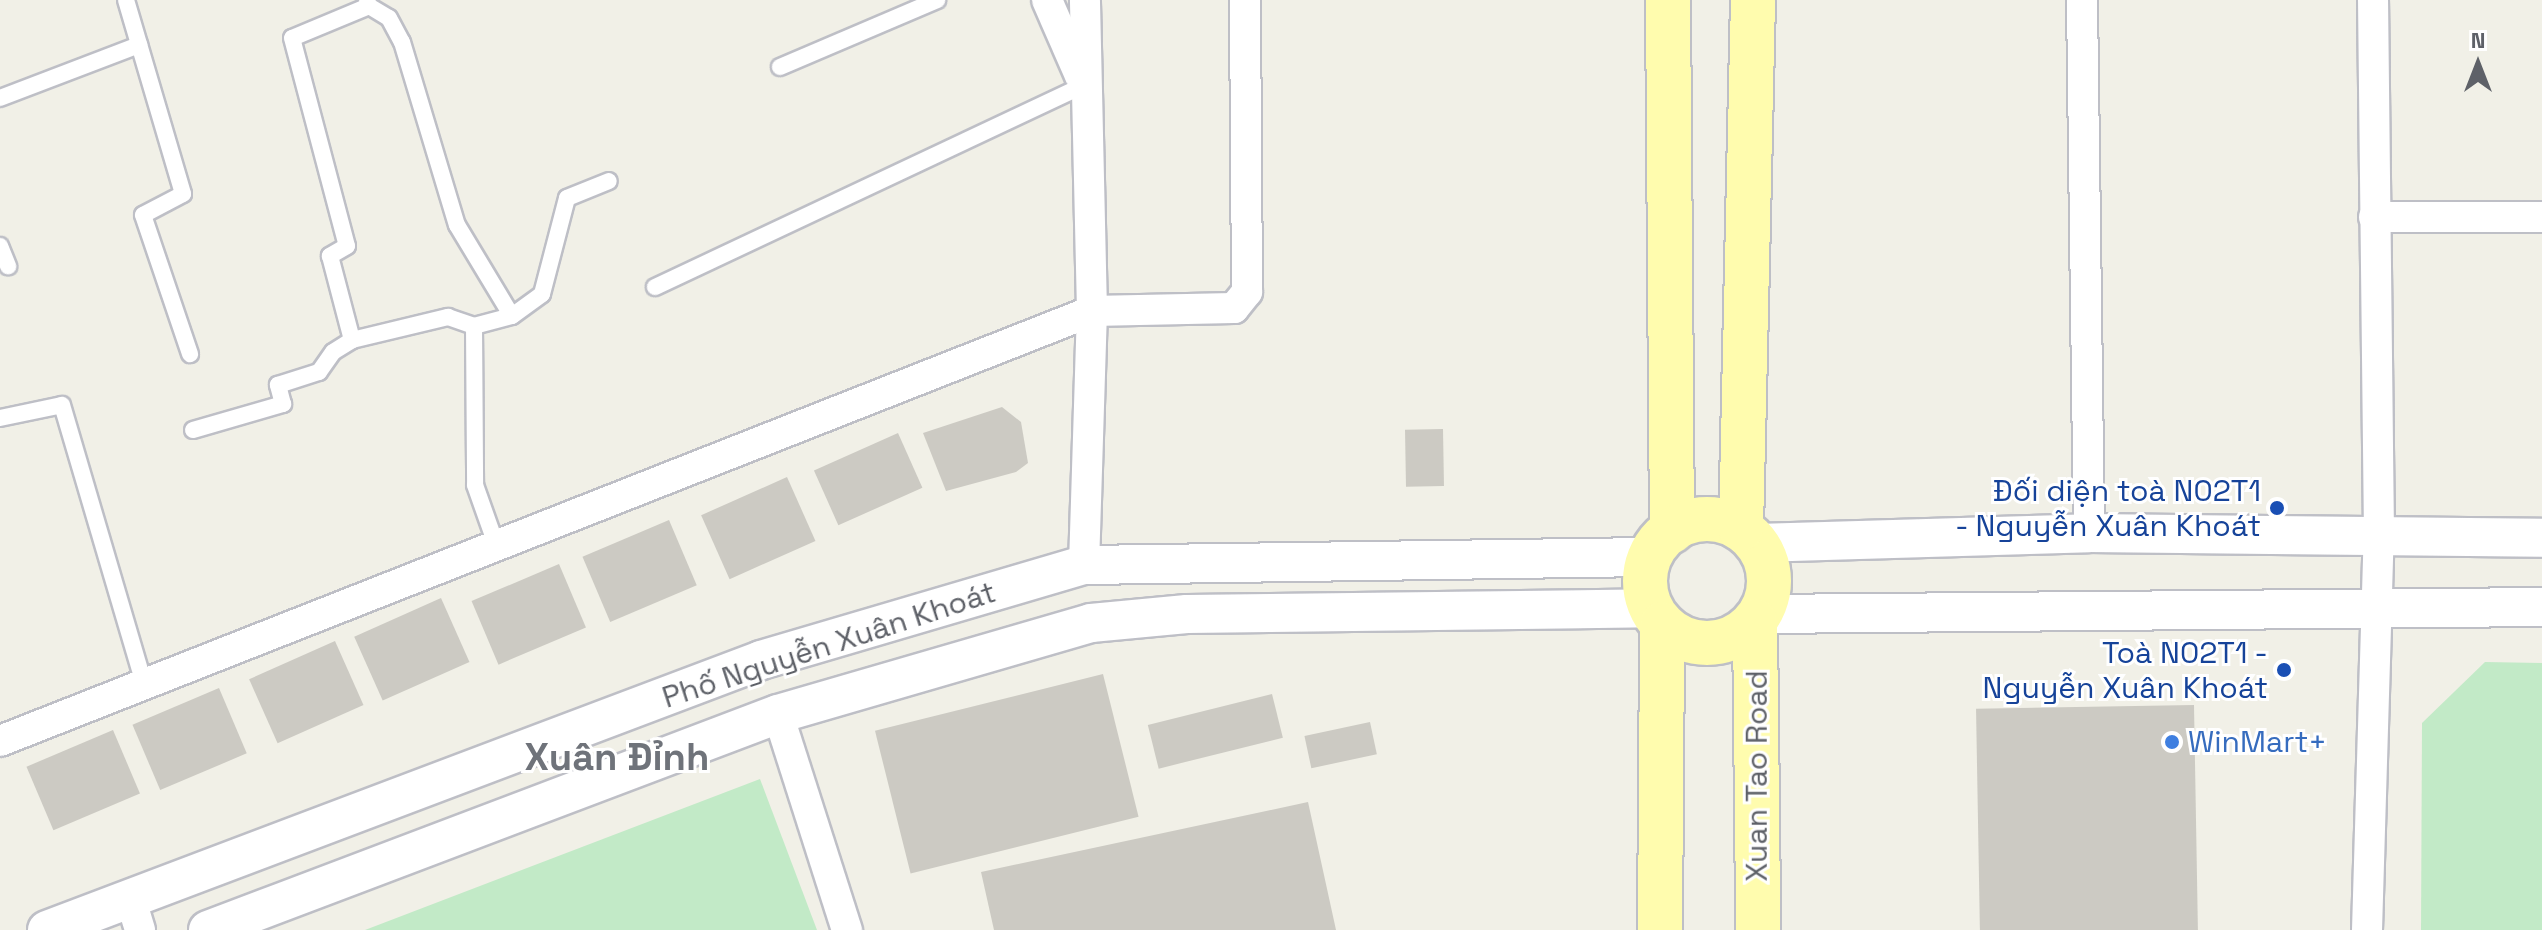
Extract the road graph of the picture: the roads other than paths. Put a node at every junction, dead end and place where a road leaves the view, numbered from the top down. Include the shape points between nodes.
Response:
1 (126, 0) edge
2 (937, 0) edge
3 (1047, 0) edge
4 (1085, 0) edge
5 (1245, 0) edge
6 (1668, 0) edge
7 (1753, 0) edge
8 (2082, 0) edge
9 (2373, 0) edge
10 (368, 3) edge
11 (139, 45) junction
12 (780, 67) dead end
13 (1084, 85) junction
14 (0, 98) edge
15 (609, 181) dead end
16 (2374, 217) junction
17 (2542, 217) edge
18 (0, 246) edge
19 (8, 266) dead end
20 (655, 287) dead end
21 (1092, 311) junction
22 (512, 316) junction
23 (474, 326) junction
24 (352, 340) junction
25 (190, 354) dead end
26 (0, 418) edge
27 (193, 430) dead end
28 (2089, 533) junction
29 (2379, 535) junction
30 (1749, 536) junction
31 (2542, 538) edge
32 (1661, 544) junction
33 (497, 547) junction
34 (1084, 565) junction
35 (2376, 605) junction
36 (2542, 607) edge
37 (1656, 616) junction
38 (1758, 618) junction
39 (1091, 623) junction
40 (145, 687) junction
41 (778, 714) junction
42 (0, 741) edge
43 (135, 914) edge
44 (47, 930) edge
45 (208, 930) edge
46 (847, 930) edge
47 (1660, 930) edge
48 (1758, 930) edge
49 (2367, 930) edge

1 - 11 lane
2 - 12 lane
3 - 13 street
4 - 13 street
5 - 21 street via 1247,292 1234,308 1217,312
6 - 32 main road
7 - 30 main road
8 - 28 street
9 - 16 street
10 - 22 lane via 389,18 402,42 457,225
10 - 24 lane via 292,38 347,246 330,256
11 - 14 lane
11 - 25 lane via 183,194 143,215
13 - 20 lane
13 - 21 street
15 - 22 lane via 567,198 542,294
16 - 17 street
16 - 29 street
18 - 19 lane
21 - 33 street
21 - 34 street
22 - 23 lane
23 - 24 lane via 448,317
23 - 33 lane via 475,485
24 - 27 lane via 333,352 319,372 278,385 283,404
26 - 40 lane via 62,405
28 - 29 street
28 - 30 street
29 - 31 street
29 - 35 street
30 - 32 main road via 1703,519
30 - 38 main road via 1770,583
32 - 34 street, Phố Nguyễn Xuân Khoát
32 - 37 main road via 1645,588
33 - 40 street
34 - 39 street
34 - 43 street, Phố Nguyễn Xuân Khoát via 761,660
35 - 36 street
35 - 38 street
35 - 49 street
37 - 38 main road via 1678,637 1709,643 1740,635
37 - 39 street, Phố Nguyễn Xuân Khoát via 1187,614
37 - 47 main road
38 - 48 main road, Xuan Tao Road
39 - 41 street, Phố Nguyễn Xuân Khoát
40 - 42 street
41 - 45 street, Phố Nguyễn Xuân Khoát
41 - 46 street
43 - 44 street, Phố Nguyễn Xuân Khoát

